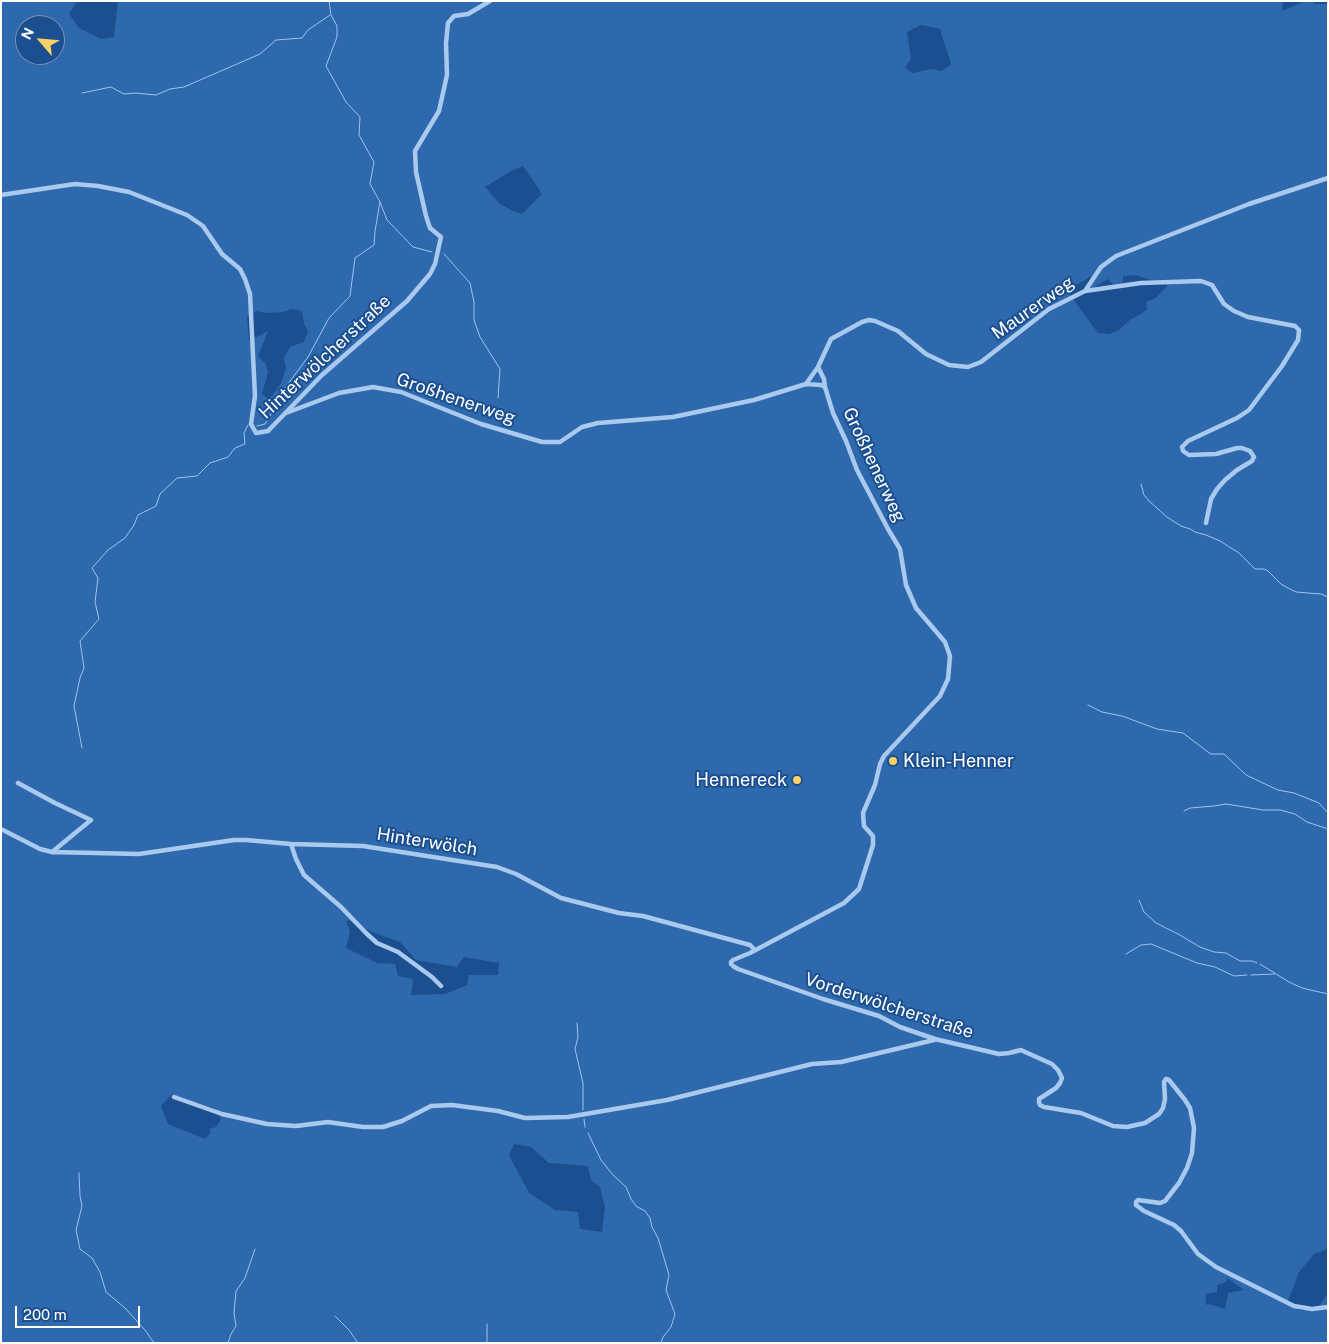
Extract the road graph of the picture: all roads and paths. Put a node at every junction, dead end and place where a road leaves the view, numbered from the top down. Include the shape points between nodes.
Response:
1 (490, 1) edge
2 (1328, 178) edge
3 (1, 195) edge
4 (1084, 291) junction
5 (818, 368) junction
6 (806, 384) junction
7 (825, 387) junction
8 (286, 413) junction
9 (1206, 523) dead end
10 (18, 783) dead end
11 (1, 829) edge
12 (291, 844) junction
13 (52, 852) junction
14 (755, 950) junction
15 (441, 986) dead end
16 (935, 1039) junction
17 (174, 1097) dead end
18 (1328, 1307) edge

1 - 8 street, Hinterwölcherstraße via 468,14 454,16 448,23 447,75 439,111 414,151 428,222 441,237 435,264 407,301 322,375
2 - 4 street, Maurerweg via 1249,204 1116,256
3 - 8 street, Hinterwölcherstraße via 75,184 98,186 129,192 179,212 203,226 222,254 240,269 250,294 255,396 251,424 256,433 268,430
4 - 5 street, Maurerweg via 1049,309 981,362 968,367 949,365 926,354 898,331 870,320 831,339
4 - 9 street via 1141,283 1202,281 1212,284 1224,304 1234,311 1295,326 1299,330 1298,340 1282,366 1249,410 1182,447 1189,455 1216,454 1242,448 1254,457 1218,489
5 - 6 street, Maurerweg
5 - 7 street
6 - 7 street, Großhenerweg
6 - 8 street, Großhenerweg via 754,400 673,418 598,423 582,427 560,442 542,442 481,424 401,392 373,387 339,393
7 - 14 street, Großhenerweg via 857,470 900,549 906,585 916,608 945,642 950,656 948,679 940,696 880,764 863,813 864,826 873,836 873,845 859,889 844,903
10 - 13 street via 91,819
11 - 13 street, Hinterwölch
12 - 13 street, Hinterwölch via 234,840 139,854
12 - 14 street, Hinterwölch via 363,846 497,867 561,898 644,916 750,945
12 - 15 street via 304,875 366,934 398,952
14 - 16 street, Vorderwölcherstraße via 733,960 732,966 879,1016
16 - 17 street via 841,1062 812,1064 668,1100 568,1117 525,1118 452,1105 431,1106 383,1127 328,1122 296,1126 267,1124 222,1114
16 - 18 street, Vorderwölcherstraße via 999,1054 1021,1050 1043,1059 1058,1070 1062,1078 1056,1088 1039,1099 1040,1105 1081,1112 1113,1126 1145,1123 1159,1114 1165,1099 1164,1082 1169,1080 1190,1108 1194,1128 1192,1153 1179,1183 1165,1201 1138,1200 1136,1205 1174,1225 1198,1254 1216,1267 1294,1306

